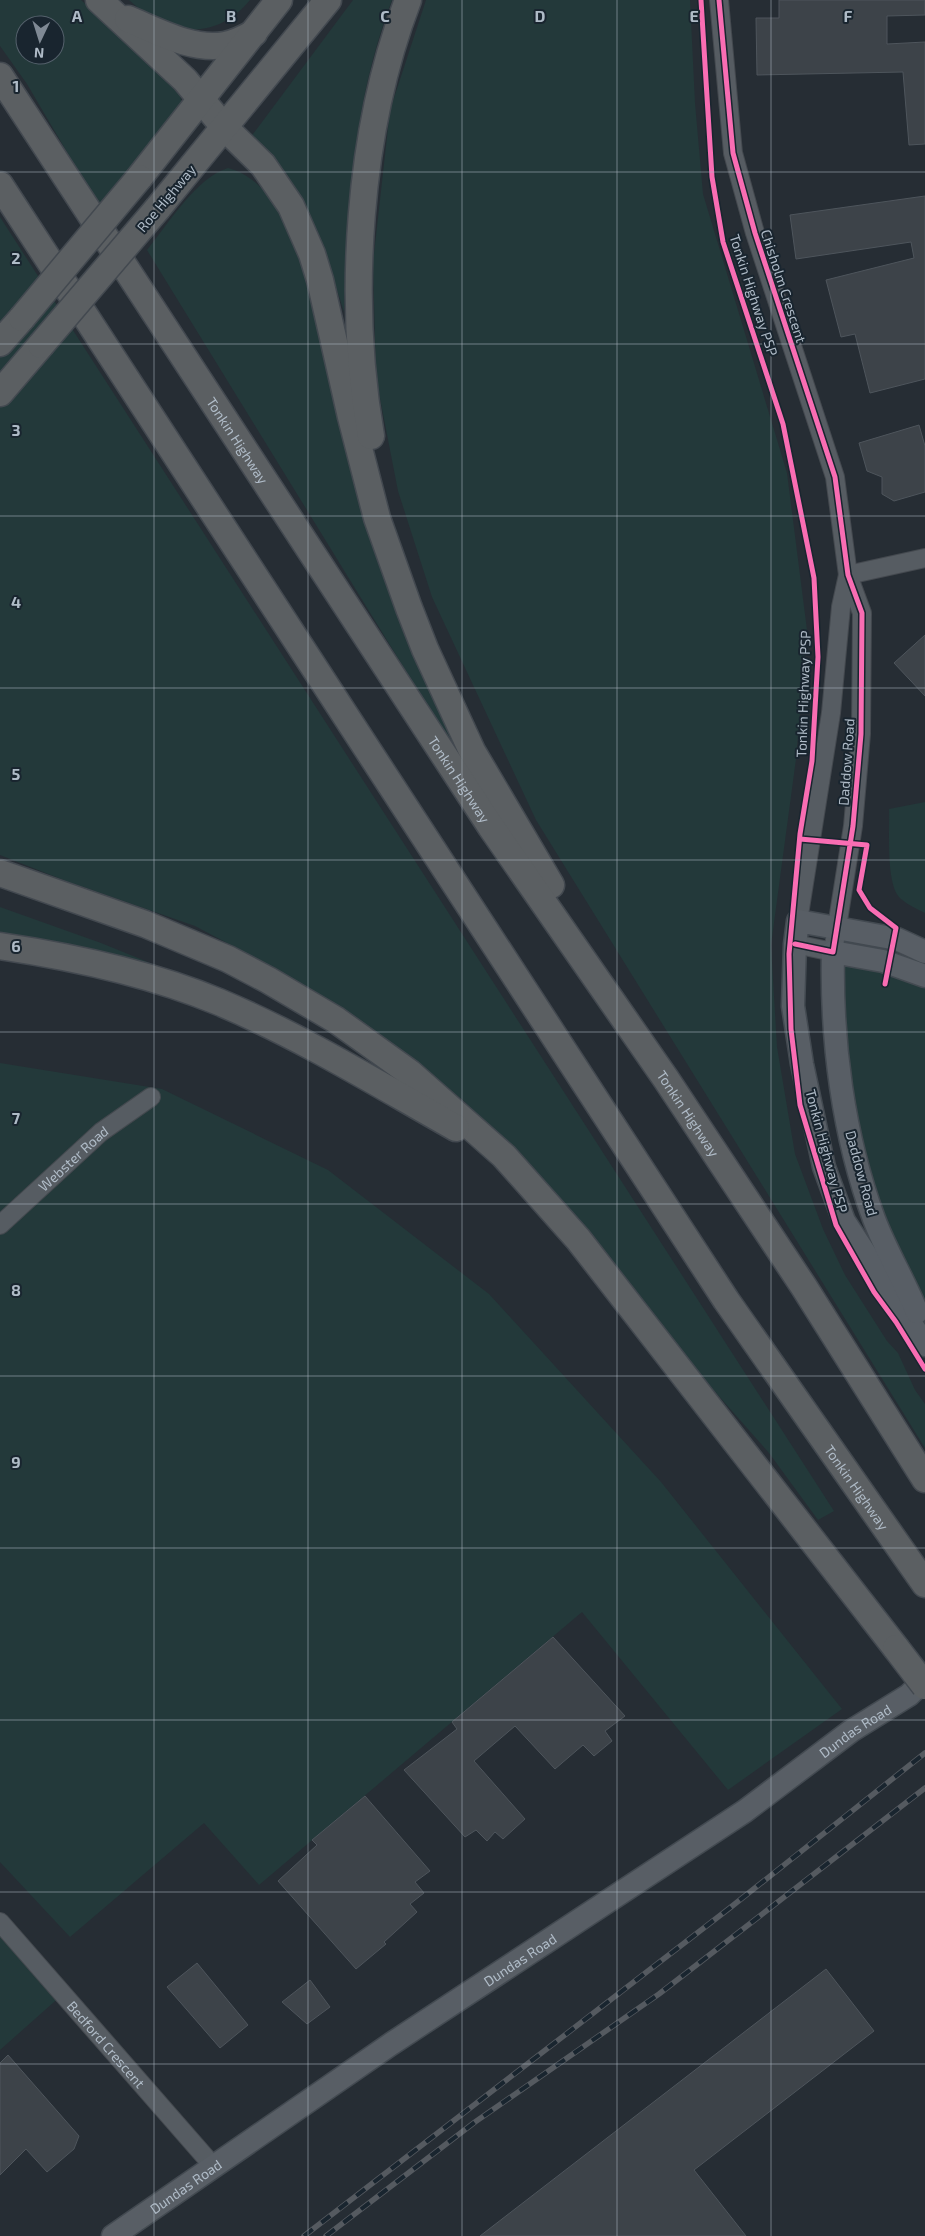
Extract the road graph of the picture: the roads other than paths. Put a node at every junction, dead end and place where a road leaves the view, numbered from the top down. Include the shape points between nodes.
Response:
1 (279, 0) edge
2 (328, 0) edge
3 (408, 0) edge
4 (719, 0) edge
5 (106, 6) edge
6 (254, 33) junction
7 (0, 76) edge
8 (200, 101) junction
9 (224, 128) junction
10 (0, 185) edge
11 (0, 343) edge
12 (0, 393) edge
13 (925, 558) edge
14 (848, 575) junction
15 (409, 608) junction
16 (0, 874) edge
17 (798, 921) junction
18 (837, 928) junction
19 (795, 944) junction
20 (0, 946) edge
21 (833, 952) junction
22 (925, 952) edge
23 (925, 976) edge
24 (666, 1079) junction
25 (151, 1097) dead end
26 (504, 1156) junction
27 (0, 1225) edge
28 (925, 1340) edge
29 (925, 1345) edge
30 (925, 1479) edge
31 (924, 1582) edge
32 (925, 1679) edge
33 (925, 1686) edge
34 (0, 1922) edge
35 (214, 2167) junction
36 (113, 2236) edge

1 - 6 highway
2 - 9 highway, Roe Highway
3 - 15 highway via 381,86 367,174 359,269 367,413 384,509
4 - 14 street, Chisholm Crescent via 733,153 754,233 835,477
5 - 6 highway via 173,37 201,45 225,46
5 - 8 highway via 185,80
6 - 8 highway
7 - 24 highway, Tonkin Highway via 492,826
8 - 9 highway
8 - 11 highway, bridge
9 - 12 highway, Roe Highway, bridge
9 - 15 highway via 257,159 278,186 291,206 312,254 377,518
10 - 31 highway, Tonkin Highway via 726,1300
13 - 14 street
14 - 17 street, Daddow Road via 841,607 831,713
14 - 18 street, Daddow Road via 862,613 860,734 853,826
15 - 24 highway via 472,751
16 - 26 highway via 145,924 228,959 268,980 336,1020 410,1073
17 - 18 main road
17 - 19 main road, Daddow Road
18 - 21 street, Daddow Road
18 - 22 main road via 897,939
19 - 21 street
19 - 29 main road, Daddow Road via 793,1006 824,1167 844,1221
20 - 26 highway via 54,954 132,972 218,1002 308,1043
21 - 23 main road via 883,961
21 - 28 main road, Daddow Road via 837,1054 853,1151 874,1220 906,1286
24 - 30 highway, Tonkin Highway via 804,1287
25 - 27 street, Webster Road via 101,1132
26 - 33 highway, bridge via 578,1239
32 - 35 main road, Dundas Road via 909,1695 851,1731 746,1811 392,2044
34 - 35 street, Bedford Crescent
35 - 36 main road, Dundas Road

